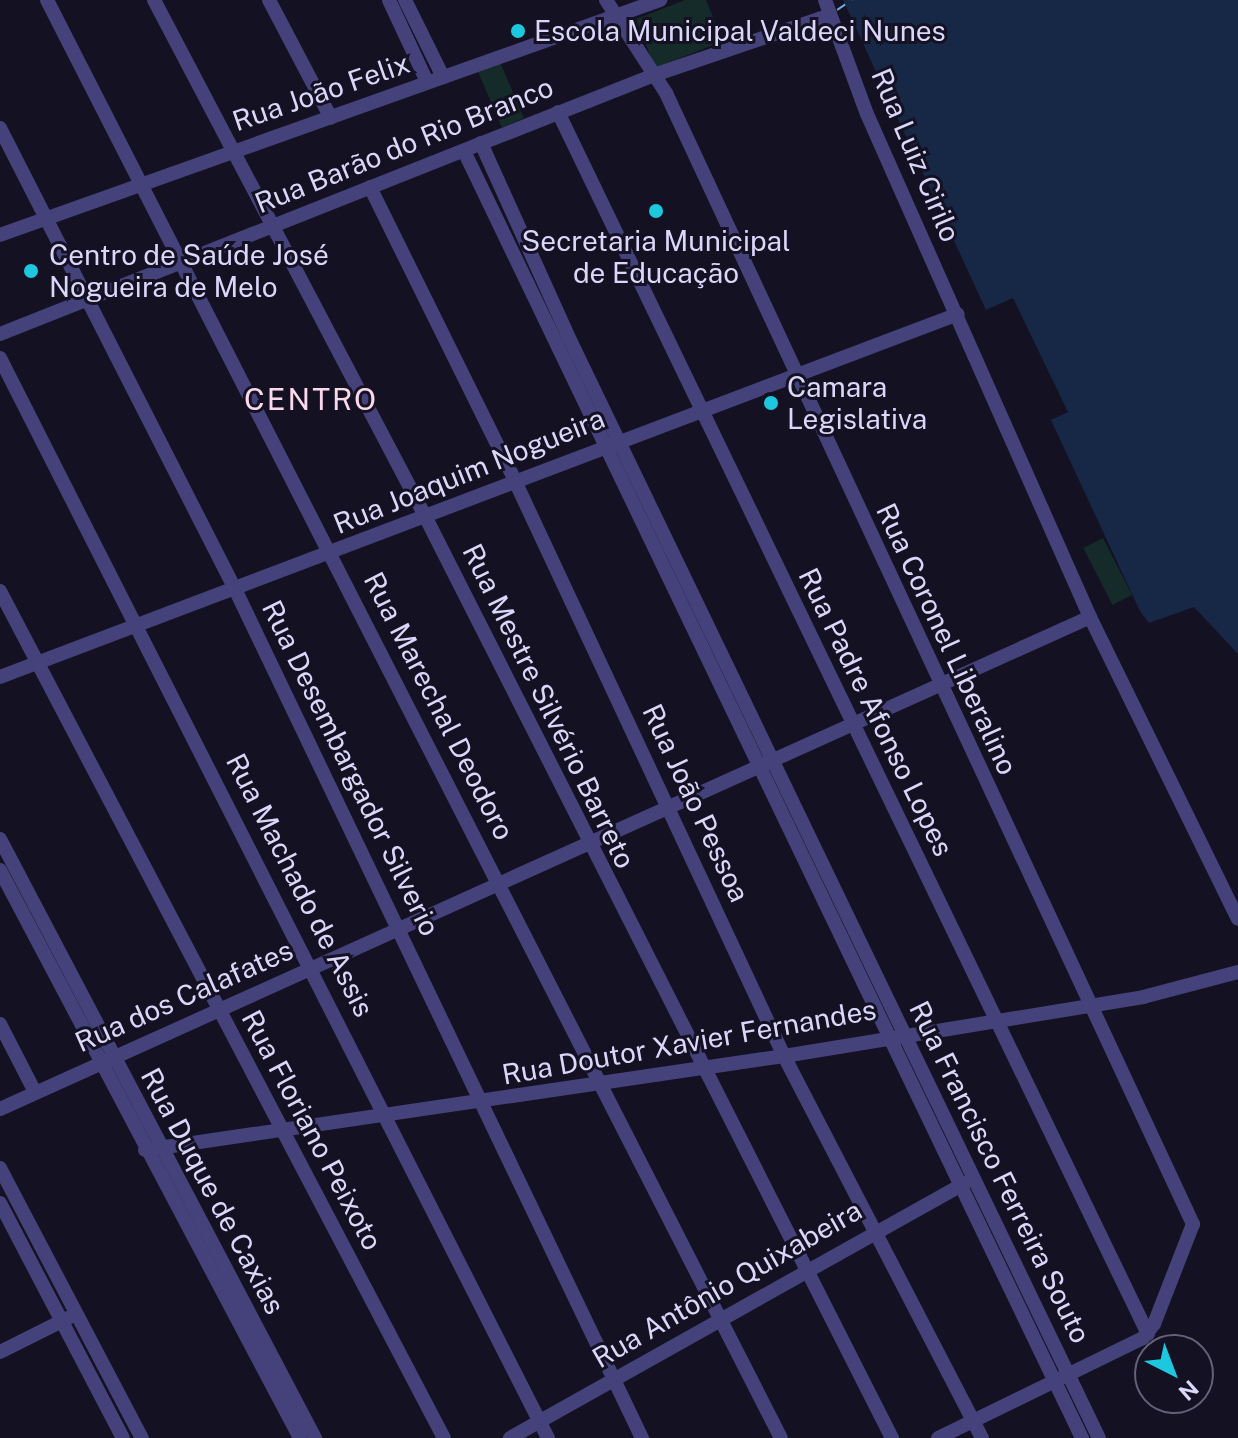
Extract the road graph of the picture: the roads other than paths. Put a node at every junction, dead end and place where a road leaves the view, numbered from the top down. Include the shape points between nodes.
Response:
1 (47, 0) edge
2 (154, 0) edge
3 (269, 0) edge
4 (389, 0) edge
5 (405, 0) edge
6 (606, 0) edge
7 (660, 0) edge
8 (825, 0) edge
9 (615, 15) junction
10 (830, 15) junction
11 (654, 75) junction
12 (443, 77) junction
13 (427, 82) junction
14 (558, 112) junction
15 (331, 118) junction
16 (0, 128) edge
17 (481, 143) junction
18 (234, 150) junction
19 (464, 151) junction
20 (143, 184) junction
21 (370, 187) junction
22 (47, 219) junction
23 (270, 225) junction
24 (0, 235) edge
25 (181, 263) junction
26 (536, 269) junction
27 (521, 275) junction
28 (84, 300) junction
29 (958, 314) junction
30 (0, 334) edge
31 (0, 358) edge
32 (572, 360) junction
33 (796, 376) junction
34 (704, 409) junction
35 (612, 442) junction
36 (515, 481) junction
37 (425, 516) junction
38 (332, 554) junction
39 (235, 589) junction
40 (0, 591) edge
41 (1090, 617) junction
42 (695, 620) junction
43 (140, 626) junction
44 (39, 663) junction
45 (0, 677) edge
46 (939, 686) junction
47 (853, 722) junction
48 (772, 760) junction
49 (757, 766) junction
50 (670, 805) junction
51 (0, 839) edge
52 (588, 844) junction
53 (808, 853) junction
54 (0, 870) edge
55 (499, 883) junction
56 (1238, 919) edge
57 (399, 928) junction
58 (847, 933) junction
59 (312, 967) junction
60 (1238, 972) edge
61 (1088, 1006) junction
62 (218, 1010) junction
63 (994, 1017) junction
64 (0, 1024) edge
65 (904, 1033) junction
66 (887, 1035) junction
67 (784, 1056) junction
68 (106, 1060) junction
69 (701, 1068) junction
70 (600, 1082) junction
71 (35, 1092) junction
72 (484, 1103) junction
73 (0, 1109) edge
74 (387, 1114) junction
75 (282, 1129) junction
76 (160, 1147) junction
77 (145, 1150) junction
78 (0, 1168) edge
79 (972, 1180) junction
80 (958, 1186) junction
81 (0, 1203) edge
82 (875, 1230) junction
83 (804, 1269) junction
84 (76, 1314) junction
85 (719, 1317) junction
86 (62, 1321) junction
87 (1148, 1334) joint
88 (1134, 1341) edge
89 (0, 1352) edge
90 (1062, 1377) junction
91 (613, 1379) junction
92 (974, 1420) junction
93 (540, 1421) junction
94 (123, 1438) edge
95 (142, 1438) edge
96 (300, 1438) edge
97 (315, 1438) edge
98 (444, 1438) edge
99 (510, 1438) edge
100 (548, 1438) edge
101 (642, 1438) edge
102 (781, 1438) edge
103 (892, 1438) edge
104 (938, 1438) edge
105 (982, 1438) edge
106 (1082, 1438) edge
107 (1099, 1438) edge

1 - 20 street, Rua Marechal Deodoro
2 - 18 street, Rua Mestre Silvério Barreto
3 - 15 street
4 - 13 street
5 - 12 street
6 - 9 street, Rua Coronel Liberalino
7 - 9 street, Rua João Felix
8 - 10 street, Rua Luiz Cirilo
9 - 11 street, Rua Coronel Liberalino
9 - 12 street, Rua João Felix
10 - 11 street, Rua Barão do Rio Branco
10 - 29 street, Rua Luiz Cirilo via 867,114
11 - 14 street, Rua Barão do Rio Branco
11 - 33 street, Rua Coronel Liberalino
12 - 13 street, Rua João Felix
13 - 15 street, Rua João Felix
14 - 17 street, Rua Barão do Rio Branco
14 - 34 street, Rua Padre Afonso Lopes
15 - 18 street, Rua João Felix
16 - 22 street, Rua Desembargador Silverio
17 - 19 street, Rua Barão do Rio Branco
17 - 26 street, Rua Francisco Ferreira Souto
18 - 20 street, Rua João Felix
18 - 23 street, Rua Mestre Silvério Barreto
19 - 21 street, Rua Barão do Rio Branco
19 - 27 street, Rua Francisco Ferreira Souto
20 - 22 street, Rua João Felix
20 - 25 street, Rua Marechal Deodoro
21 - 23 street, Rua Barão do Rio Branco
21 - 36 street, Rua João Pessoa
22 - 24 street, Rua João Felix
22 - 28 street, Rua Desembargador Silverio
23 - 25 street, Rua Barão do Rio Branco
23 - 37 street, Rua Mestre Silvério Barreto
25 - 28 street, Rua Barão do Rio Branco
25 - 38 street, Rua Marechal Deodoro
26 - 27 street
26 - 32 street, Rua Francisco Ferreira Souto
27 - 32 street, Rua Francisco Ferreira Souto
28 - 30 street, Rua Barão do Rio Branco
28 - 39 street, Rua Desembargador Silverio
29 - 33 street, Rua Joaquim Nogueira
29 - 41 street, Rua Luiz Cirilo
31 - 43 street, Rua Machado de Assis
32 - 35 street, Rua Francisco Ferreira Souto
33 - 34 street, Rua Joaquim Nogueira
33 - 46 street, Rua Coronel Liberalino
34 - 35 street, Rua Joaquim Nogueira
34 - 47 street, Rua Padre Afonso Lopes
35 - 36 street, Rua Joaquim Nogueira
35 - 42 street, Rua Francisco Ferreira Souto
36 - 37 street, Rua Joaquim Nogueira
36 - 50 street, Rua João Pessoa
37 - 38 street, Rua Joaquim Nogueira
37 - 52 street, Rua Mestre Silvério Barreto
38 - 39 street, Rua Joaquim Nogueira
38 - 55 street, Rua Marechal Deodoro
39 - 43 street, Rua Joaquim Nogueira
39 - 57 street, Rua Desembargador Silverio
40 - 44 street, Rua Floriano Peixoto
41 - 46 street, Rua dos Calafates
41 - 56 street, Rua Luiz Cirilo
42 - 48 street, Rua Francisco Ferreira Souto
42 - 49 street, Rua Francisco Ferreira Souto
43 - 44 street, Rua Joaquim Nogueira
43 - 59 street, Rua Machado de Assis
44 - 45 street, Rua Joaquim Nogueira
44 - 62 street, Rua Floriano Peixoto
46 - 47 street, Rua dos Calafates
46 - 61 street, Rua Coronel Liberalino
47 - 48 street, Rua dos Calafates
47 - 63 street, Rua Padre Afonso Lopes
48 - 49 street, Rua dos Calafates
48 - 53 street, Rua Francisco Ferreira Souto
49 - 50 street, Rua dos Calafates
49 - 53 street, Rua Francisco Ferreira Souto
50 - 52 street, Rua dos Calafates
50 - 67 street, Rua João Pessoa
51 - 68 street, Rua Duque de Caxias
52 - 55 street, Rua dos Calafates
52 - 69 street, Rua Mestre Silvério Barreto
53 - 58 street, Rua Francisco Ferreira Souto
54 - 68 street, Rua Duque de Caxias
55 - 57 street, Rua dos Calafates
55 - 70 street, Rua Marechal Deodoro
57 - 59 street, Rua dos Calafates
57 - 72 street, Rua Desembargador Silverio
58 - 65 street, Rua Francisco Ferreira Souto
58 - 66 street, Rua Francisco Ferreira Souto
59 - 62 street, Rua dos Calafates
59 - 74 street, Rua Machado de Assis
60 - 61 street, Rua Doutor Xavier Fernandes via 1191,987
61 - 63 street, Rua Doutor Xavier Fernandes
61 - 87 street, Rua Coronel Liberalino via 1193,1224
62 - 68 street, Rua dos Calafates
62 - 75 street, Rua Floriano Peixoto
63 - 65 street, Rua Doutor Xavier Fernandes
63 - 87 street, Rua Padre Afonso Lopes
64 - 71 street
65 - 66 street, Rua Doutor Xavier Fernandes
65 - 79 street, Rua Francisco Ferreira Souto
66 - 67 street, Rua Doutor Xavier Fernandes
66 - 80 street, Rua Francisco Ferreira Souto
67 - 69 street, Rua Doutor Xavier Fernandes
67 - 82 street, Rua João Pessoa
68 - 71 street, Rua dos Calafates
68 - 76 street, Rua Duque de Caxias
68 - 77 street, Rua Duque de Caxias
69 - 70 street, Rua Doutor Xavier Fernandes
69 - 83 street, Rua Mestre Silvério Barreto
70 - 72 street, Rua Doutor Xavier Fernandes
70 - 85 street, Rua Marechal Deodoro
71 - 73 street, Rua dos Calafates
72 - 74 street, Rua Doutor Xavier Fernandes
72 - 91 street, Rua Desembargador Silverio
74 - 75 street, Rua Doutor Xavier Fernandes
74 - 93 street, Rua Machado de Assis
75 - 76 street, Rua Doutor Xavier Fernandes
75 - 98 street, Rua Floriano Peixoto
76 - 77 street, Rua Doutor Xavier Fernandes
76 - 97 street, Rua Duque de Caxias
77 - 96 street, Rua Duque de Caxias
78 - 84 street
79 - 80 street, Rua Antônio Quixabeira
79 - 90 street, Rua Francisco Ferreira Souto
80 - 82 street, Rua Antônio Quixabeira
80 - 90 street, Rua Francisco Ferreira Souto
81 - 86 street
82 - 83 street, Rua Antônio Quixabeira
82 - 92 street, Rua João Pessoa
83 - 85 street, Rua Antônio Quixabeira
83 - 103 street, Rua Mestre Silvério Barreto
84 - 86 street
84 - 95 street
85 - 91 street, Rua Antônio Quixabeira
85 - 102 street, Rua Marechal Deodoro
86 - 89 street
86 - 94 street
88 - 90 street
90 - 92 street
90 - 106 street, Rua Francisco Ferreira Souto
90 - 107 street, Rua Francisco Ferreira Souto
91 - 93 street, Rua Antônio Quixabeira
91 - 101 street, Rua Desembargador Silverio
92 - 104 street
92 - 105 street, Rua João Pessoa
93 - 99 street, Rua Antônio Quixabeira
93 - 100 street, Rua Machado de Assis

